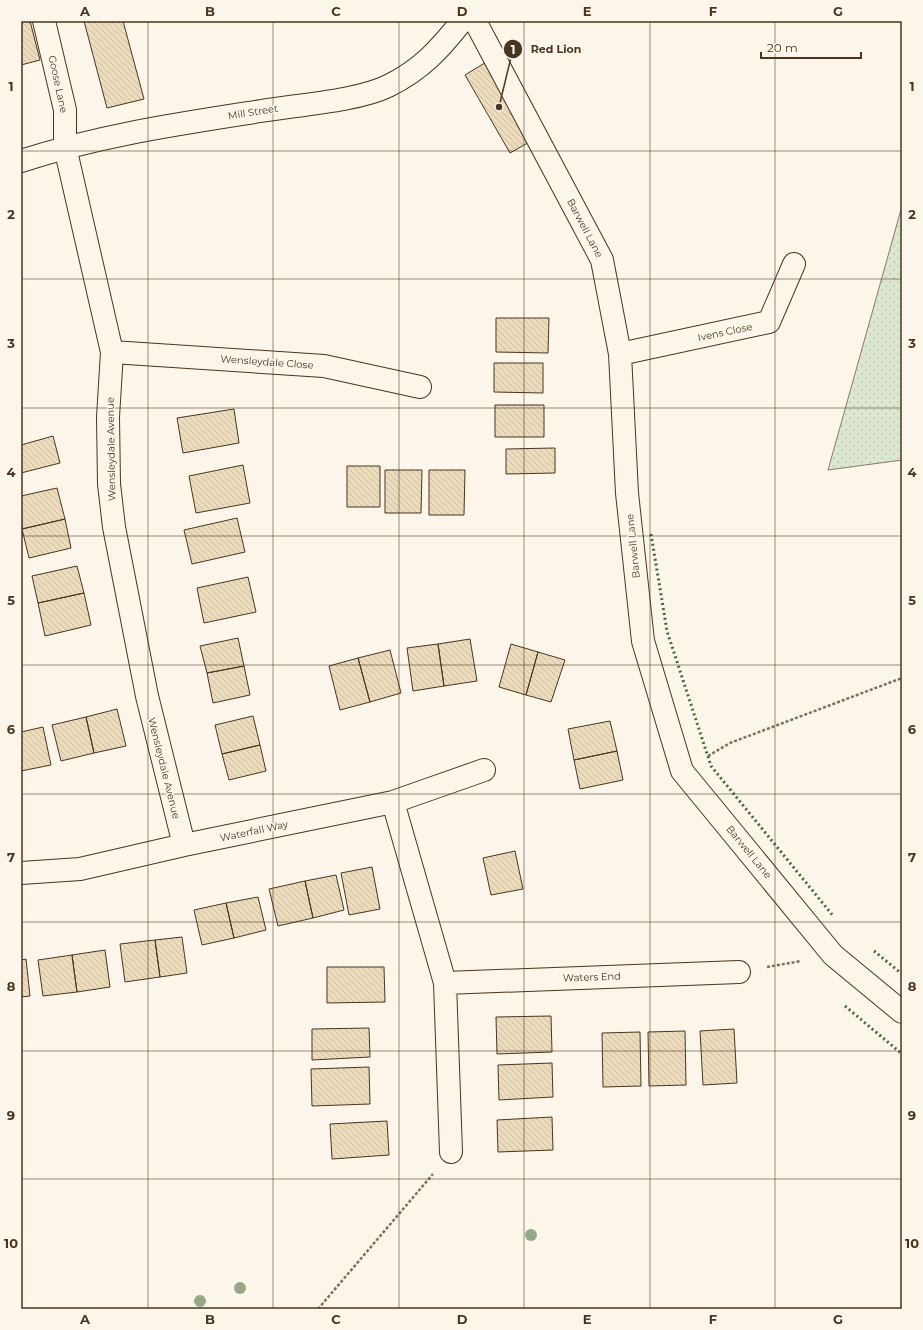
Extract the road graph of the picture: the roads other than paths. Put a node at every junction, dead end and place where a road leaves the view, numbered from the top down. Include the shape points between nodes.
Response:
1 (44, 21) edge
2 (462, 21) edge
3 (475, 21) edge
4 (65, 147) junction
5 (21, 161) edge
6 (794, 264) dead end
7 (112, 352) junction
8 (620, 354) junction
9 (420, 387) dead end
10 (484, 770) dead end
11 (393, 802) junction
12 (184, 845) junction
13 (21, 873) edge
14 (739, 972) road end
15 (445, 983) junction
16 (902, 1012) edge
17 (451, 1152) road end

1 - 4 street, Goose Lane via 65,110
2 - 4 street, Mill Street via 440,50 414,72 387,87 340,99 122,133
3 - 8 street, Barwell Lane via 602,260
4 - 5 street, Mill Street
4 - 7 street, Wensleydale Avenue
6 - 8 street, Ivens Close via 769,322
7 - 9 street, Wensleydale Close via 324,366
7 - 12 street, Wensleydale Avenue via 108,417 109,484 114,526 147,696
8 - 16 street, Barwell Lane via 627,493 643,641 682,771 833,955
10 - 11 street, Waterfall Way
11 - 12 street, Waterfall Way
11 - 15 street
12 - 13 street, Waterfall Way via 80,869
14 - 15 street, Waters End
15 - 17 street

